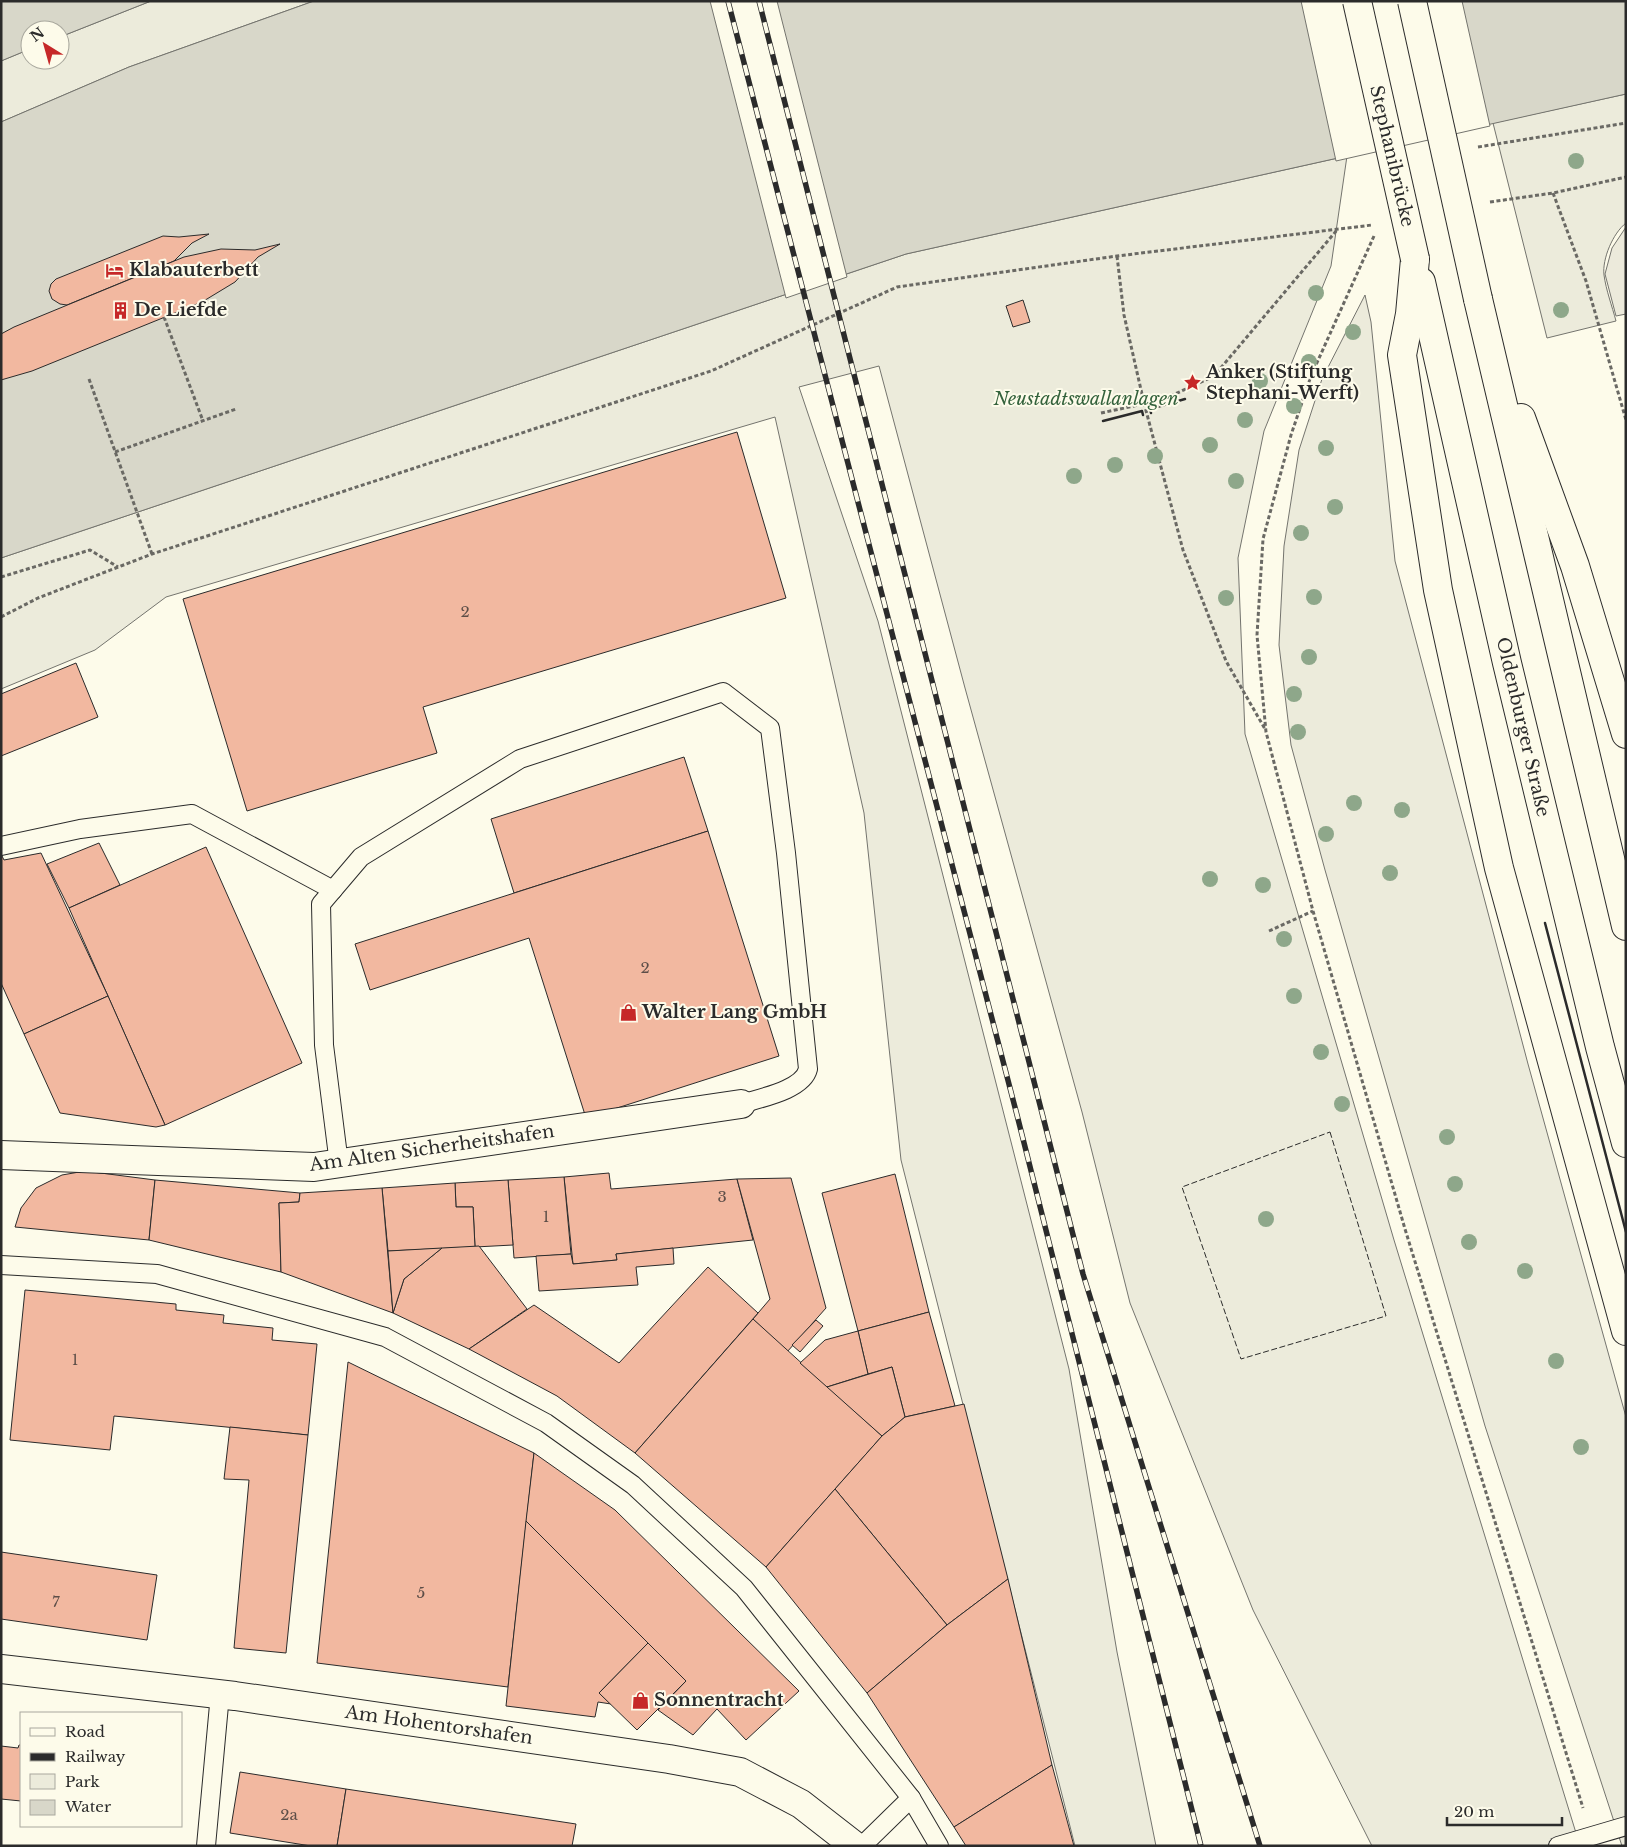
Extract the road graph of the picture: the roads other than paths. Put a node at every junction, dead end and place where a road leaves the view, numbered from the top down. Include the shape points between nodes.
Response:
1 (1357, 1) edge
2 (1412, 1) edge
3 (1478, 300) junction
4 (1418, 312) junction
5 (1626, 734) edge
6 (1, 846) edge
7 (333, 890) junction
8 (1626, 926) edge
9 (740, 1104) joint
10 (1626, 1142) edge
11 (1, 1156) edge
12 (339, 1164) junction
13 (1, 1265) edge
14 (1626, 1331) edge
15 (1, 1669) edge
16 (220, 1694) junction
17 (911, 1798) junction
18 (1626, 1826) edge
19 (206, 1846) edge
20 (856, 1846) edge
21 (862, 1846) edge
22 (939, 1846) edge
23 (1558, 1846) edge

1 - 4 main road, Stephanibrücke, bridge via 1415,259
2 - 3 main road, bridge
3 - 5 main road via 1575,566
3 - 8 main road
4 - 10 main road, Oldenburger Straße
4 - 14 main road via 1402,355 1438,590 1499,868
6 - 7 lane via 80,829 192,814
7 - 9 lane via 361,857 520,759 723,692 770,728 808,1069 806,1078 797,1085
7 - 12 lane via 321,904 323,1036
9 - 12 main road, Am Alten Sicherheitshafen
11 - 12 main road, Am Alten Sicherheitshafen via 314,1167
13 - 17 lane via 158,1274 385,1337 546,1422 632,1485 744,1588
15 - 16 main road, Am Hohentorshafen
16 - 19 lane
16 - 20 main road, Am Hohentorshafen via 659,1757 740,1772 801,1804
17 - 21 lane
17 - 22 lane
18 - 23 lane

